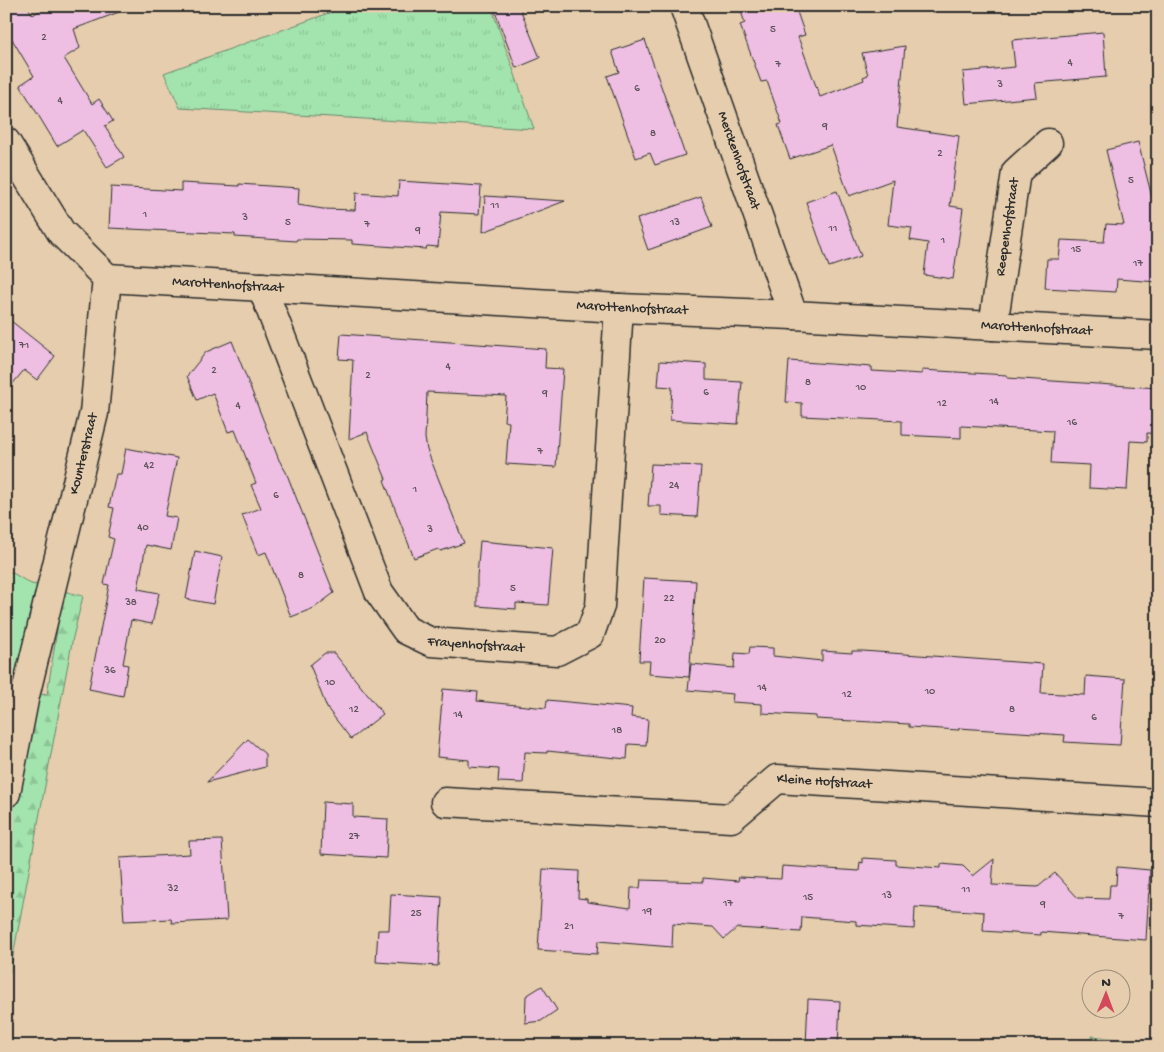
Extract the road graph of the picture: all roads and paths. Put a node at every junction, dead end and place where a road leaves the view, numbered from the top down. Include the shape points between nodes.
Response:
1 (684, 6) edge
2 (6, 142) edge
3 (1048, 142) dead end
4 (107, 278) junction
5 (262, 287) junction
6 (620, 308) junction
7 (793, 315) junction
8 (993, 326) junction
9 (1158, 335) edge
10 (6, 793) edge
11 (445, 802) dead end
12 (1158, 803) edge

1 - 7 street, Merckenhofstraat
2 - 4 street via 61,232
3 - 8 street, Reepenhofstraat via 1016,172
4 - 5 street, Marottenhofstraat
4 - 10 street, Kounterstraat via 94,413 24,700
5 - 6 street, Marottenhofstraat
5 - 6 street, Frayenhofstraat via 379,592 406,630 431,642 557,651 590,634 600,606
6 - 7 street, Marottenhofstraat
7 - 8 street, Marottenhofstraat
8 - 9 street, Marottenhofstraat
11 - 12 street, Kleine Hofstraat via 731,818 777,779

